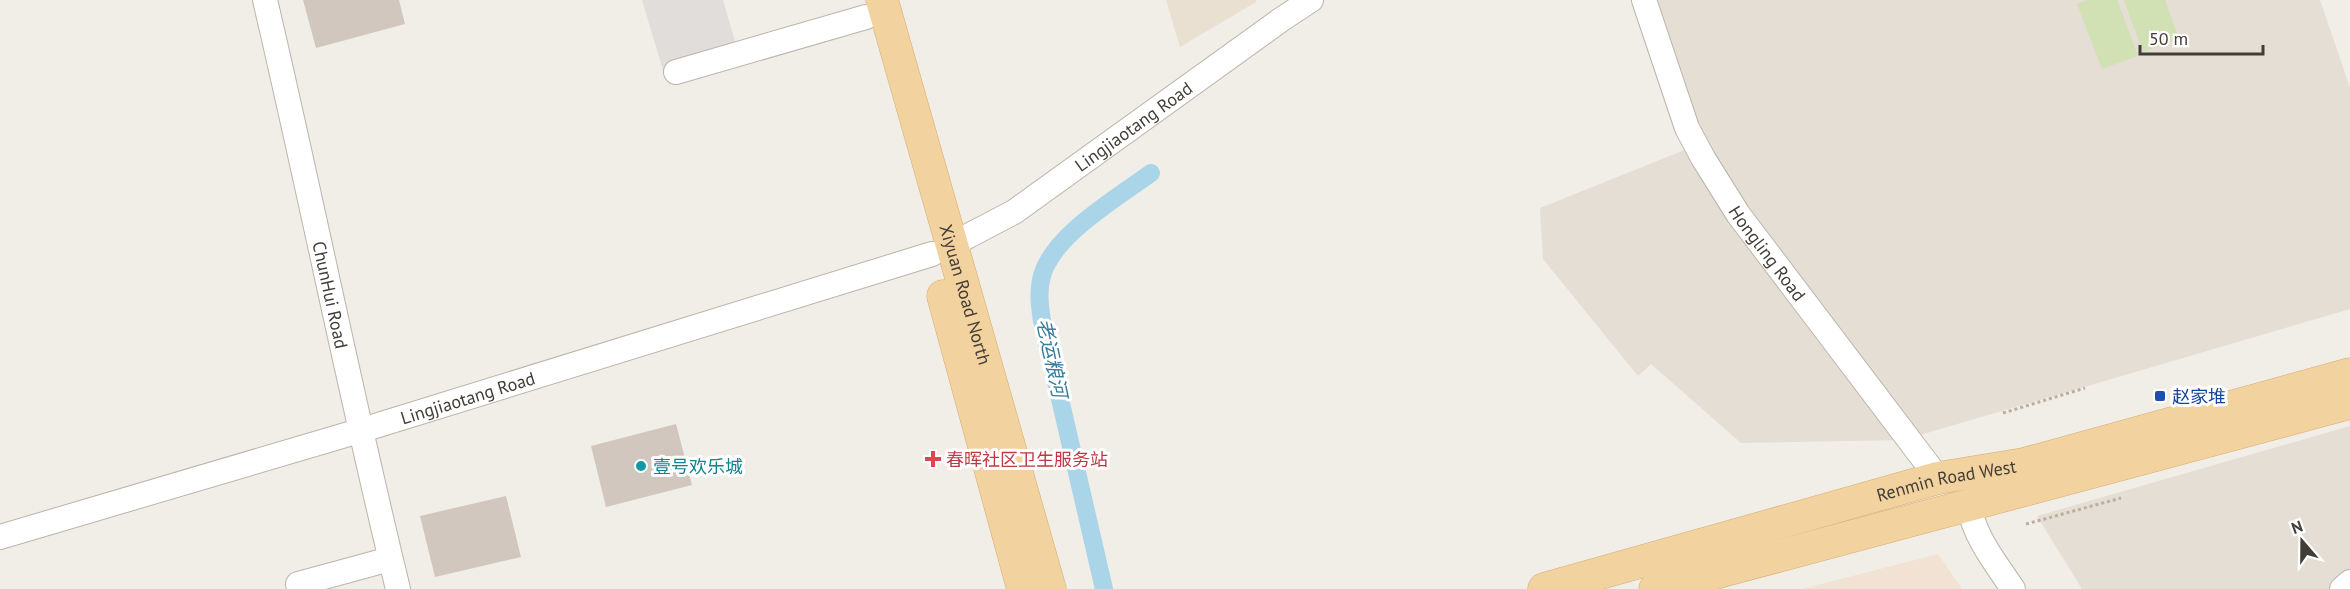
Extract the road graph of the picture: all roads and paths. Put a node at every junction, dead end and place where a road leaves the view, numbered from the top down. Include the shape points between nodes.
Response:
1 (265, 0) edge
2 (1311, 0) edge
3 (1644, 0) edge
4 (870, 6) edge
5 (676, 72) dead end
6 (941, 250) junction
7 (2350, 374) edge
8 (2085, 388) dead end
9 (2350, 403) edge
10 (2003, 413) dead end
11 (359, 431) junction
12 (1938, 478) junction
13 (2121, 498) dead end
14 (1969, 506) junction
15 (2026, 524) dead end
16 (0, 537) edge
17 (390, 559) junction
18 (2350, 582) edge
19 (292, 587) edge
20 (398, 589) edge
21 (1023, 589) edge
22 (1050, 589) edge
23 (1544, 589) edge
24 (1655, 589) edge
25 (2013, 589) edge
26 (2342, 589) edge

1 - 11 street, ChunHui Road
2 - 6 street, Lingjiaotang Road via 1014,212
3 - 12 street, Hongling Road via 1687,128 1703,159 1738,214
4 - 5 street
4 - 6 main road, Xiyuan Road North
6 - 11 street, Lingjiaotang Road
6 - 21 main road, Xiyuan Road North
6 - 22 main road, Xiyuan Road North
7 - 12 main road, Renmin Road West via 2024,464
8 - 10 path
9 - 14 main road, Renmin Road West
11 - 16 street, Lingjiaotang Road
11 - 17 street, ChunHui Road
12 - 23 main road, Renmin Road West
13 - 15 path
14 - 24 main road, Renmin Road West
14 - 25 street via 1983,545
17 - 19 street
17 - 20 street, ChunHui Road
18 - 26 street

